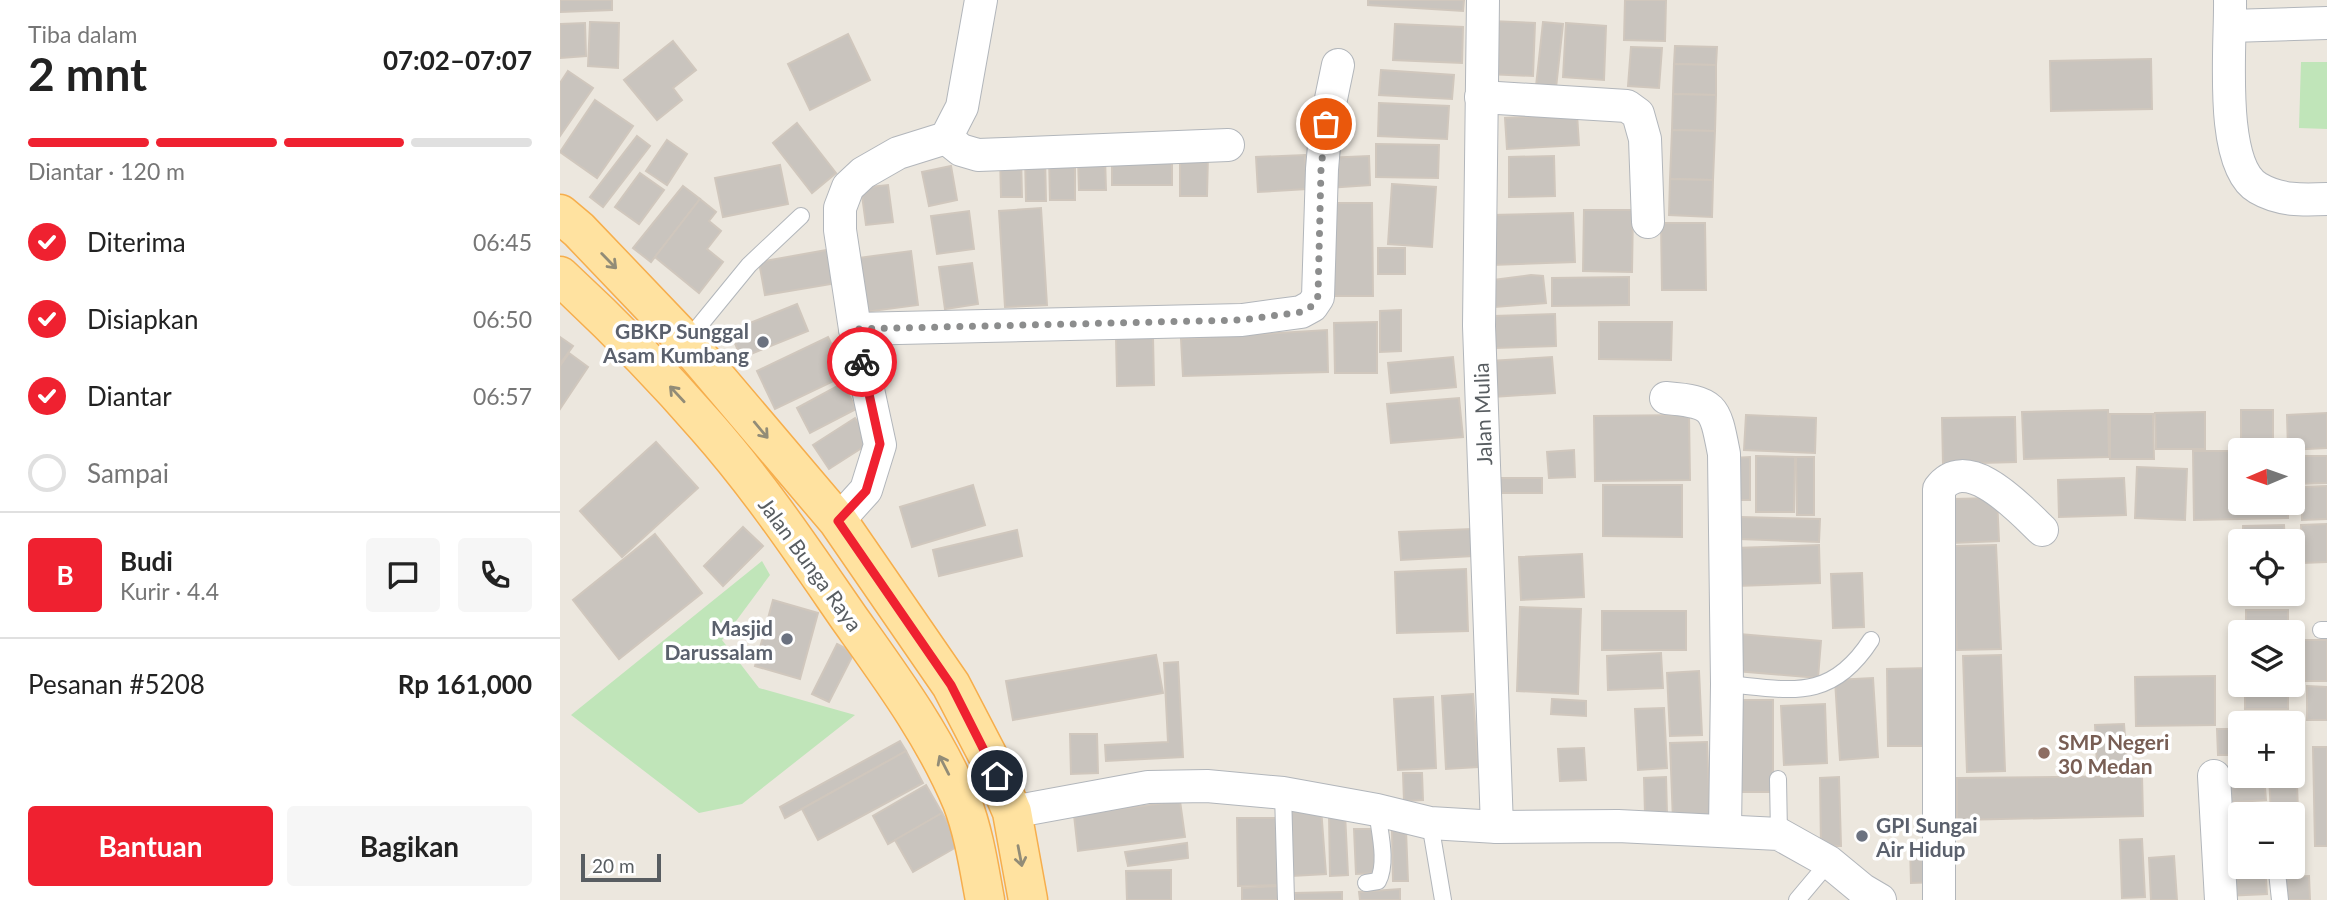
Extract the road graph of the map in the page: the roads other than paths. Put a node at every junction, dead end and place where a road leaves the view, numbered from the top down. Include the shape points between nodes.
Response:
1 (981, 0) edge
2 (1483, 0) edge
3 (2230, 13) edge
4 (2327, 23) edge
5 (1338, 65) dead end
6 (1481, 96) junction
7 (946, 138) junction
8 (1228, 145) dead end
9 (2327, 199) edge
10 (560, 214) edge
11 (801, 216) dead end
12 (1648, 222) dead end
13 (560, 276) edge
14 (855, 329) junction
15 (686, 342) junction
16 (1666, 398) dead end
17 (838, 521) junction
18 (2042, 530) dead end
19 (889, 593) junction
20 (853, 623) junction
21 (1871, 640) dead end
22 (1727, 684) junction
23 (2214, 776) dead end
24 (1778, 779) dead end
25 (1283, 793) junction
26 (1377, 810) junction
27 (1012, 813) junction
28 (1430, 823) junction
29 (970, 827) junction
30 (1497, 827) junction
31 (1725, 830) junction
32 (1779, 834) junction
33 (1829, 862) junction
34 (2278, 879) edge
35 (1366, 883) dead end
36 (985, 900) edge
37 (1028, 900) edge
38 (1286, 900) edge
39 (1443, 900) edge
40 (1797, 900) edge
41 (1880, 900) edge
42 (1940, 900) edge
43 (2221, 900) edge
44 (2280, 900) edge

1 - 7 street via 962,107
2 - 6 street, Jalan Mulia
3 - 4 street
3 - 9 street via 2232,137 2237,160 2256,187 2274,195 2297,201
5 - 14 street via 1321,169 1318,296 1312,306 1301,312 1242,320
6 - 12 street via 1627,106 1638,114 1645,139
6 - 30 street, Jalan Mulia via 1479,326
7 - 8 street via 961,150 978,155
7 - 14 street via 898,153 848,187 840,208 840,230
10 -> 15 main road, Jalan Bunga Raya
11 - 15 lane via 750,265
20 -> 13 main road, Jalan Bunga Raya via 784,524 709,429 612,324
14 - 17 street via 880,444 866,491
15 -> 17 main road, Jalan Bunga Raya
16 - 22 street via 1697,400 1712,411 1718,423 1724,454
17 - 19 main road, Jalan Bunga Raya
18 - 42 street via 2002,491 1983,482 1958,476 1938,489
19 - 20 main road
19 - 27 main road, Jalan Bunga Raya via 951,685
29 -> 20 main road, Jalan Bunga Raya via 949,774 916,713
21 - 22 lane via 1857,662 1818,686 1797,691
22 - 31 street
23 - 43 street
24 - 32 lane
25 - 26 street
25 - 27 street via 1207,786 1148,788
25 - 38 lane
26 - 28 street
26 - 35 lane via 1381,875 1378,881
27 - 29 main road
27 -> 37 main road, Jalan Bunga Raya
28 - 30 street
28 - 39 lane
29 - 36 main road, Jalan Bunga Raya
30 - 31 street
31 - 32 street
32 - 33 street
33 - 40 lane
33 - 41 street
34 - 44 lane

